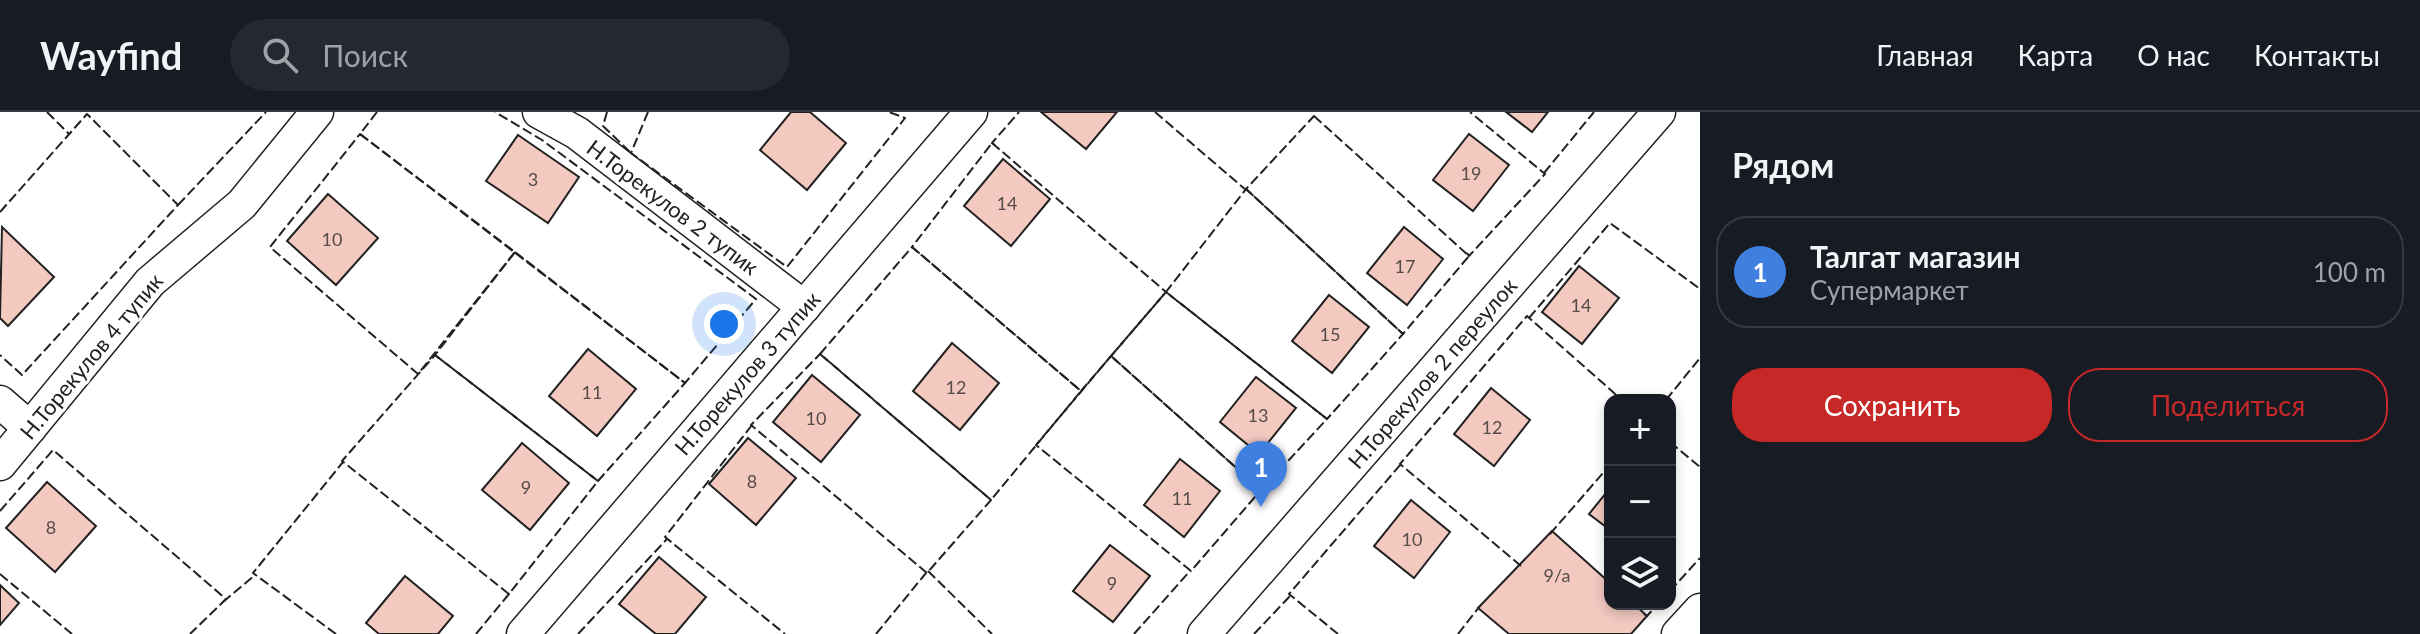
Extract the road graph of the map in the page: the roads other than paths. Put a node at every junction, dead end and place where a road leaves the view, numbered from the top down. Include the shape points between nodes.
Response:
1 (317, 112) edge
2 (539, 112) edge
3 (971, 112) edge
4 (1659, 112) edge
5 (804, 307) junction
6 (0, 402) edge
7 (30, 428) junction
8 (0, 464) edge
9 (1700, 610) edge
10 (523, 634) edge
11 (1204, 634) edge
12 (1678, 634) edge

1 - 7 street, Н.Торекулов 4 тупик via 242,204 150,282
2 - 5 street, Н.Торекулов 2 тупик via 577,133
3 - 5 street, Н.Торекулов 3 тупик
4 - 11 street, Н.Торекулов 2 переулок
5 - 10 street, Н.Торекулов 3 тупик
6 - 7 street
7 - 8 street, Н.Торекулов 4 тупик
9 - 12 street

